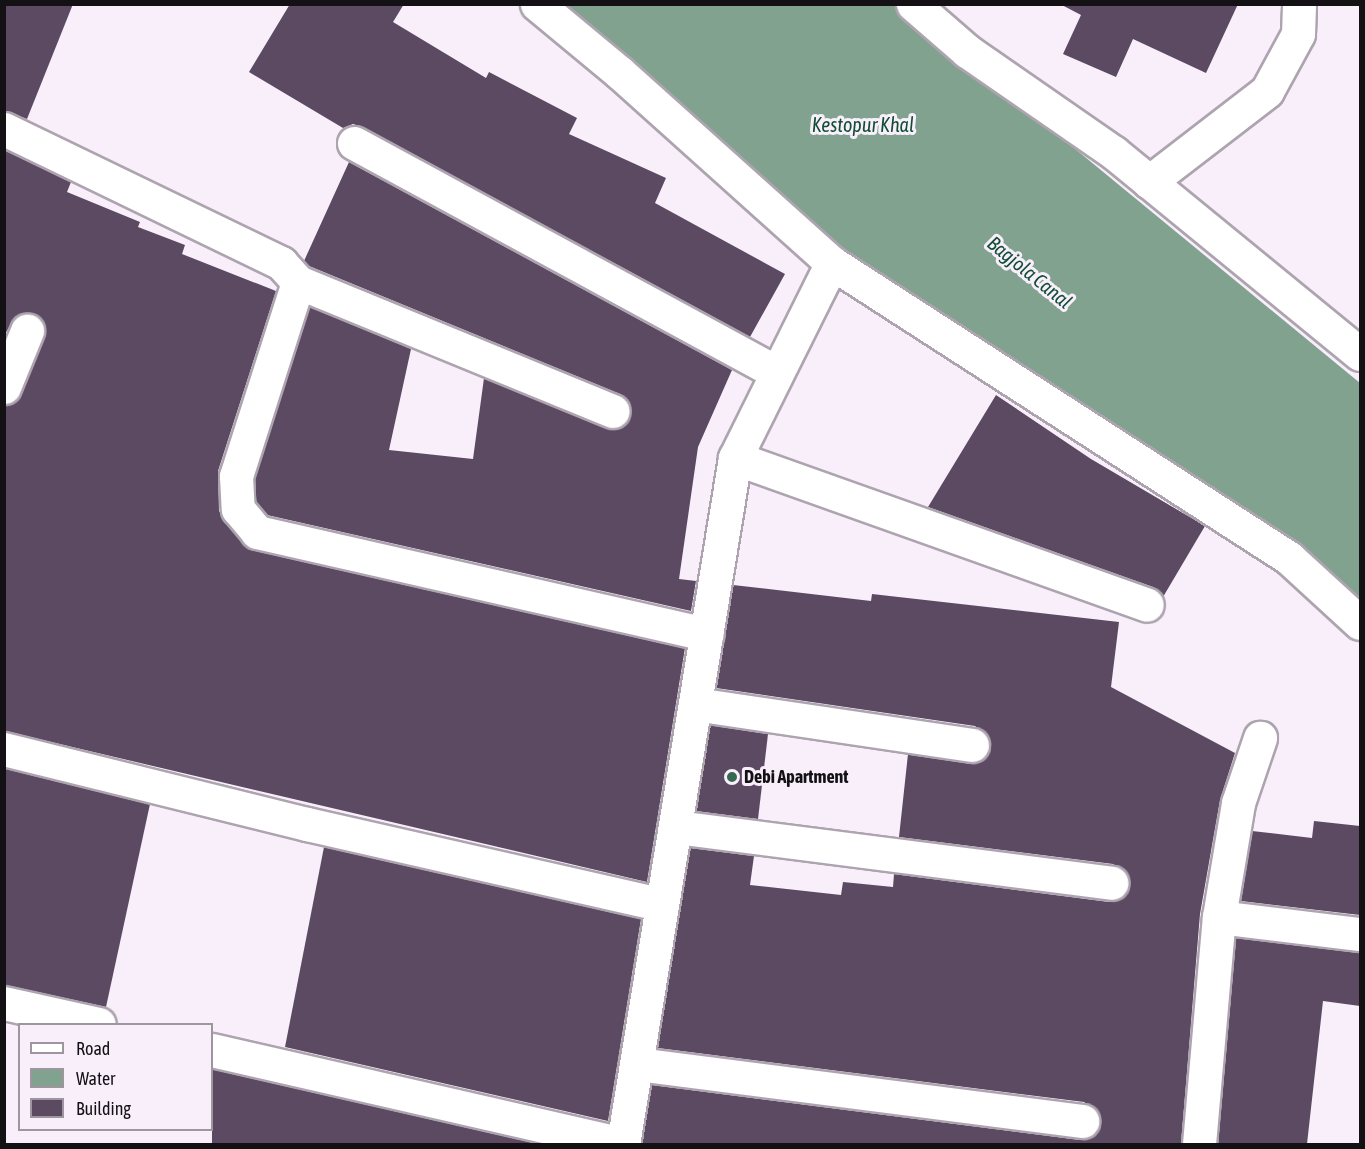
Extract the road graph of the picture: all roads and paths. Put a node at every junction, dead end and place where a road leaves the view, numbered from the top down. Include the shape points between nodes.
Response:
1 (537, 4) edge
2 (913, 4) edge
3 (1299, 4) edge
4 (4, 129) edge
5 (354, 143) dead end
6 (1149, 182) junction
7 (832, 262) junction
8 (298, 282) junction
9 (27, 331) dead end
10 (1360, 354) edge
11 (777, 373) junction
12 (4, 387) edge
13 (613, 411) dead end
14 (735, 458) junction
15 (1147, 605) dead end
16 (1360, 623) edge
17 (707, 634) junction
18 (695, 704) junction
19 (1260, 738) dead end
20 (972, 745) dead end
21 (4, 749) edge
22 (676, 827) junction
23 (1111, 883) dead end
24 (660, 904) junction
25 (1219, 917) junction
26 (1360, 934) edge
27 (4, 1003) edge
28 (94, 1023) edge
29 (213, 1050) edge
30 (637, 1064) junction
31 (1073, 1128) edge
32 (623, 1144) edge
33 (1199, 1144) edge

1 - 7 street via 620,72
2 - 6 street via 967,51 1113,152
3 - 6 street via 1298,34 1267,91
4 - 8 street via 281,263
5 - 11 street
6 - 10 street
7 - 11 street
7 - 16 street via 1289,558
8 - 13 street
8 - 17 street via 236,476 238,509 256,532
9 - 12 street
11 - 14 street
14 - 15 street
14 - 17 street
17 - 18 street
18 - 20 street
18 - 22 street
19 - 25 street via 1238,803
21 - 24 street via 307,824
22 - 23 street
22 - 24 street
24 - 30 street
25 - 26 street
25 - 33 street
27 - 28 street
29 - 32 street
30 - 31 street
30 - 32 street

